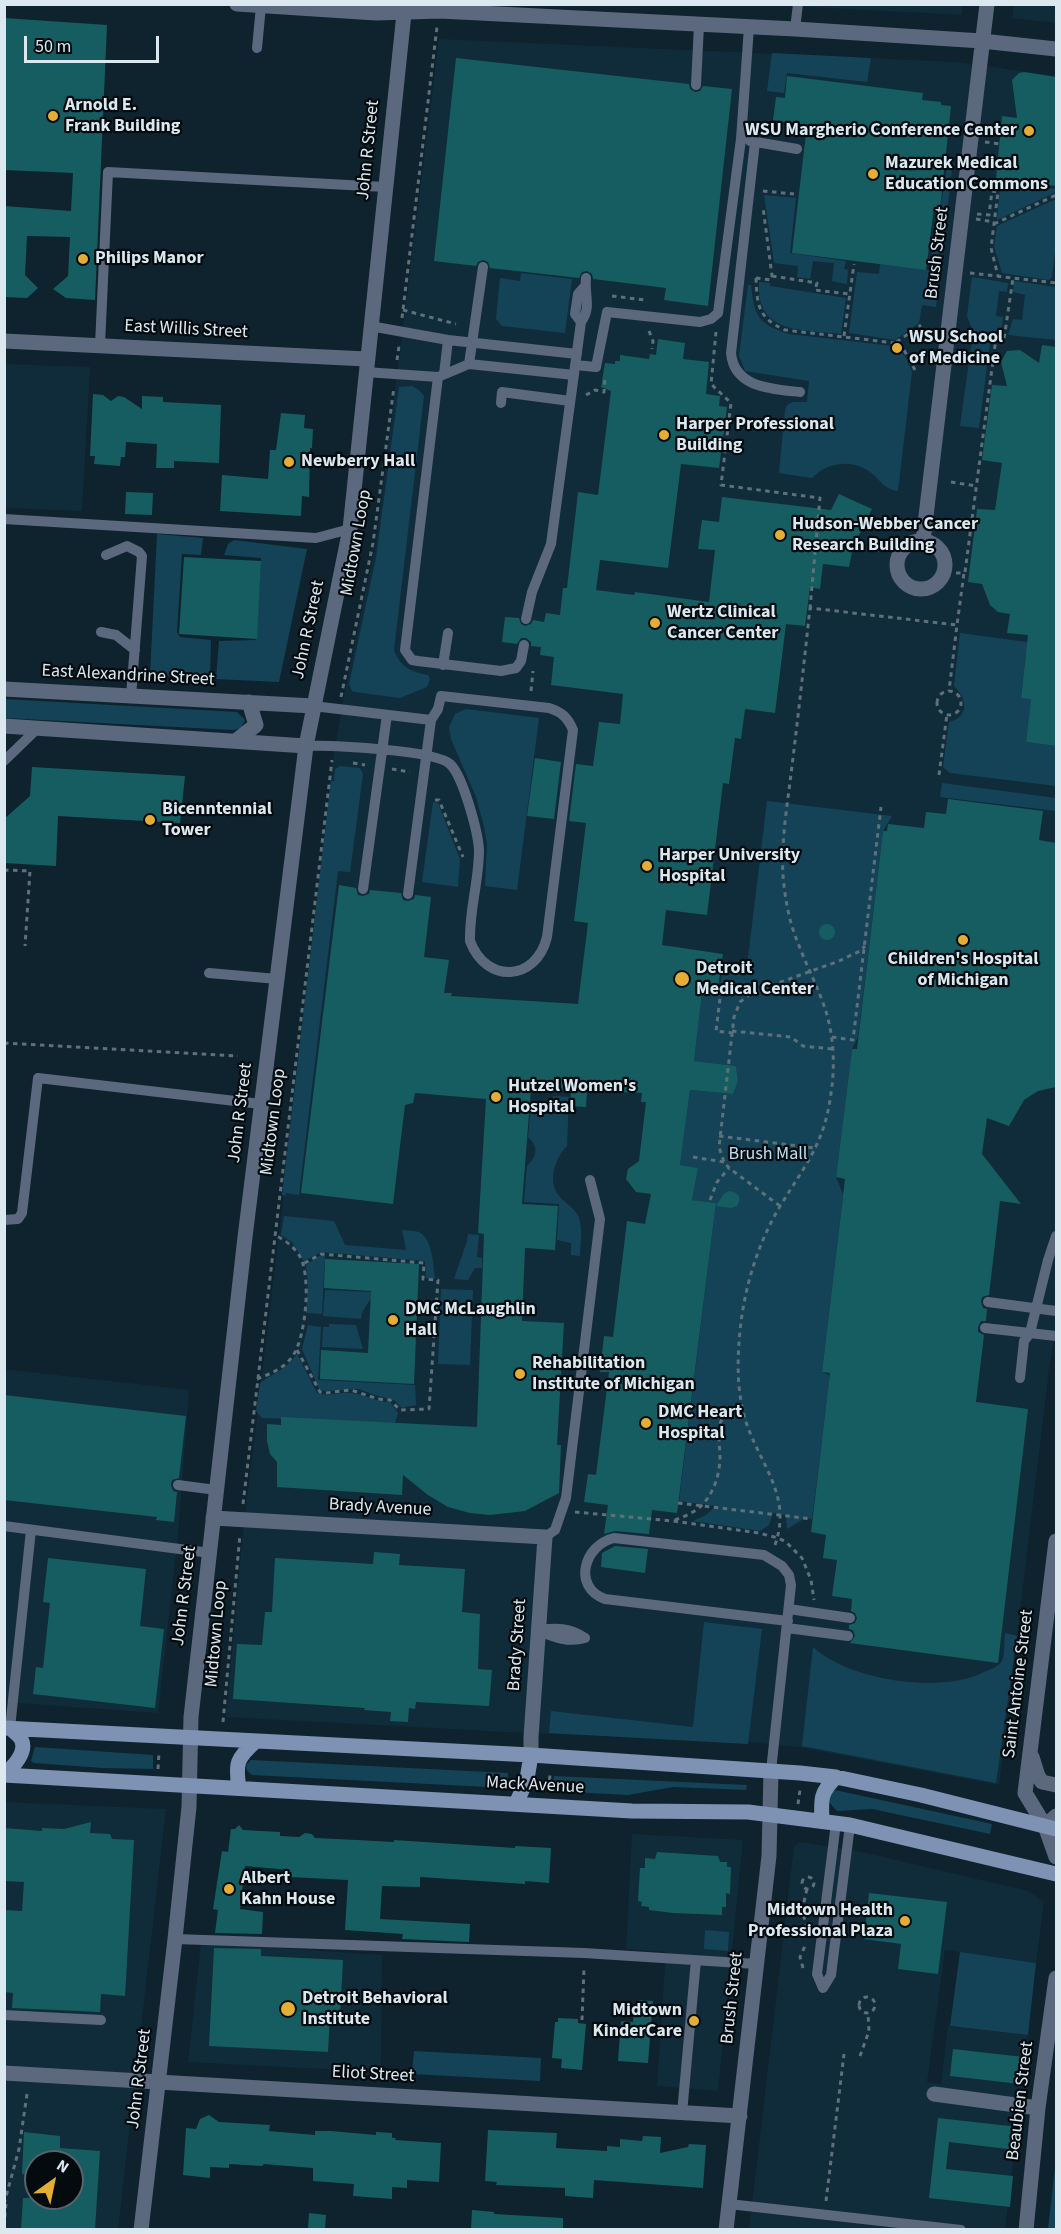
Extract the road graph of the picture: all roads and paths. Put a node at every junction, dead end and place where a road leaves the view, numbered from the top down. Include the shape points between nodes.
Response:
1 (237, 4) edge
2 (798, 4) edge
3 (987, 4) edge
4 (261, 6) edge
5 (405, 8) edge
6 (699, 25) junction
7 (749, 27) junction
8 (795, 29) junction
9 (436, 34) dead end
10 (982, 40) junction
11 (257, 48) dead end
12 (1056, 49) edge
13 (696, 85) dead end
14 (741, 139) junction
15 (755, 142) junction
16 (797, 149) dead end
17 (385, 187) junction
18 (761, 190) dead end
19 (794, 194) dead end
20 (1056, 195) edge
21 (762, 202) dead end
22 (975, 213) dead end
23 (975, 219) dead end
24 (994, 223) junction
25 (854, 264) dead end
26 (483, 267) dead end
27 (969, 273) dead end
28 (772, 276) junction
29 (998, 276) junction
30 (1013, 278) junction
31 (585, 282) dead end
32 (1056, 283) edge
33 (850, 294) junction
34 (403, 310) junction
35 (456, 324) dead end
36 (921, 325) dead end
37 (370, 326) junction
38 (646, 328) dead end
39 (716, 332) dead end
40 (400, 333) junction
41 (844, 336) junction
42 (969, 336) dead end
43 (996, 339) junction
44 (4, 340) edge
45 (448, 340) junction
46 (472, 341) junction
47 (895, 343) junction
48 (100, 345) junction
49 (652, 349) dead end
50 (469, 364) junction
51 (366, 365) junction
52 (575, 365) junction
53 (915, 370) dead end
54 (396, 373) junction
55 (441, 376) junction
56 (800, 392) dead end
57 (570, 401) junction
58 (501, 403) dead end
59 (951, 482) dead end
60 (976, 486) junction
61 (4, 519) edge
62 (350, 528) junction
63 (923, 541) dead end
64 (106, 555) dead end
65 (965, 572) dead end
66 (956, 573) dead end
67 (810, 608) junction
68 (526, 619) dead end
69 (957, 625) junction
70 (100, 632) dead end
71 (448, 633) dead end
72 (524, 645) dead end
73 (135, 650) junction
74 (443, 665) junction
75 (4, 689) edge
76 (950, 691) junction
77 (131, 696) junction
78 (249, 702) junction
79 (340, 705) junction
80 (313, 706) junction
81 (947, 714) junction
82 (387, 715) junction
83 (431, 720) junction
84 (4, 726) edge
85 (38, 728) junction
86 (237, 741) junction
87 (306, 746) junction
88 (333, 750) junction
89 (381, 750) junction
90 (427, 756) junction
91 (4, 761) edge
92 (345, 762) dead end
93 (336, 763) dead end
94 (365, 765) dead end
95 (331, 766) junction
96 (390, 769) dead end
97 (410, 772) dead end
98 (939, 774) dead end
99 (431, 799) dead end
100 (881, 807) dead end
101 (464, 858) dead end
102 (4, 870) edge
103 (363, 889) dead end
104 (408, 894) dead end
105 (25, 946) dead end
106 (865, 946) junction
107 (810, 972) junction
108 (209, 973) dead end
109 (277, 979) junction
110 (721, 990) dead end
111 (732, 1032) junction
112 (832, 1037) junction
113 (4, 1043) edge
114 (833, 1049) junction
115 (238, 1056) dead end
116 (261, 1104) junction
117 (719, 1136) junction
118 (815, 1148) junction
119 (693, 1157) dead end
120 (724, 1162) junction
121 (729, 1168) junction
122 (590, 1180) dead end
123 (710, 1200) dead end
124 (780, 1206) junction
125 (4, 1220) edge
126 (274, 1235) junction
127 (1056, 1236) edge
128 (303, 1264) junction
129 (988, 1302) dead end
130 (1036, 1308) junction
131 (1056, 1311) edge
132 (985, 1328) dead end
133 (1030, 1333) junction
134 (1056, 1336) edge
135 (297, 1350) junction
136 (1020, 1378) dead end
137 (257, 1379) junction
138 (742, 1408) junction
139 (178, 1485) dead end
140 (216, 1490) junction
141 (245, 1491) dead end
142 (678, 1503) dead end
143 (573, 1512) dead end
144 (213, 1518) junction
145 (813, 1519) dead end
146 (4, 1526) edge
147 (31, 1530) junction
148 (544, 1537) junction
149 (1056, 1541) edge
150 (239, 1545) dead end
151 (210, 1553) junction
152 (770, 1558) junction
153 (789, 1609) junction
154 (850, 1618) dead end
155 (787, 1624) junction
156 (848, 1636) dead end
157 (223, 1727) dead end
158 (7, 1728) edge
159 (190, 1738) junction
160 (256, 1741) junction
161 (159, 1753) dead end
162 (1031, 1754) junction
163 (531, 1755) junction
164 (158, 1771) dead end
165 (771, 1771) junction
166 (550, 1772) dead end
167 (4, 1775) edge
168 (836, 1777) junction
169 (189, 1785) junction
170 (1056, 1785) edge
171 (239, 1788) junction
172 (800, 1788) dead end
173 (549, 1789) dead end
174 (516, 1804) junction
175 (797, 1806) dead end
176 (769, 1815) junction
177 (836, 1823) junction
178 (1053, 1824) edge
179 (1056, 1857) edge
180 (1056, 1874) edge
181 (811, 1889) joint
182 (822, 1934) junction
183 (836, 1936) junction
184 (175, 1939) junction
185 (585, 1953) junction
186 (696, 1960) junction
187 (756, 1964) junction
188 (1056, 1978) edge
189 (868, 2013) junction
190 (4, 2015) edge
191 (101, 2020) dead end
192 (582, 2020) dead end
193 (843, 2054) dead end
194 (860, 2056) dead end
195 (4, 2073) edge
196 (160, 2082) junction
197 (27, 2094) dead end
198 (934, 2094) dead end
199 (1038, 2108) junction
200 (682, 2113) junction
201 (740, 2116) junction
202 (5, 2203) edge
203 (729, 2204) junction
204 (825, 2214) junction
205 (4, 2226) edge
206 (141, 2229) edge
207 (726, 2229) edge
208 (961, 2229) edge
209 (1026, 2229) edge

1 - 4 street
2 - 8 lane
3 - 10 street, Brush Street
4 - 5 street via 376,14
4 - 11 lane
5 - 6 street
5 - 17 street, John R Street
6 - 7 street
6 - 13 lane
7 - 8 street
7 - 14 lane
8 - 10 street
9 - 34 path
10 - 12 street
10 - 63 street, Brush Street
14 - 15 lane
14 - 52 lane via 718,313 700,322 607,312 596,367
15 - 16 lane
15 - 56 lane via 732,361 744,380
17 - 37 street, John R Street
17 - 48 lane via 108,172
18 - 19 path
20 - 24 path
21 - 28 path
22 - 24 path via 989,215 992,191 998,192
23 - 24 path
24 - 29 path via 991,248
25 - 33 path
26 - 46 lane
27 - 29 path
28 - 33 path via 816,282 815,290
28 - 41 path via 771,280 756,278 756,299 765,318 785,330
29 - 30 path
30 - 32 path
30 - 43 path via 1005,339
31 - 52 lane via 586,316 581,322
33 - 41 path
34 - 35 path
34 - 40 path, Midtown Loop
36 - 47 path
37 - 40 lane
37 - 51 street, John R Street
38 - 49 path via 653,341
39 - 67 path via 711,384 731,403 721,485 820,498
40 - 45 lane
40 - 54 path, Midtown Loop
41 - 47 path
42 - 43 path
43 - 60 path
44 - 48 street, East Willis Street
45 - 46 lane
45 - 55 lane
46 - 50 lane
46 - 52 lane
47 - 53 path via 904,350
48 - 51 street, East Willis Street
50 - 52 lane
50 - 55 lane
51 - 54 lane
51 - 62 street, John R Street
52 - 57 lane
54 - 55 lane
54 - 79 path, Midtown Loop via 373,543
55 - 74 lane via 405,650 412,660
57 - 58 lane via 502,392
57 - 68 lane via 551,544
59 - 60 path
60 - 65 path
61 - 62 lane via 315,538
62 - 80 street, John R Street
64 - 73 lane via 128,546 141,556
66 - 69 path via 964,573
67 - 69 path
67 - 107 path via 783,857 790,922
69 - 76 path
70 - 73 lane via 116,635
71 - 74 lane
72 - 74 lane via 521,661 510,670
73 - 77 lane
75 - 77 street, East Alexandrine Street
76 - 81 path via 937,699 938,708
76 - 81 path via 956,693 961,704 955,713
77 - 78 street, East Alexandrine Street
78 - 80 street, East Alexandrine Street
78 - 86 street via 256,725
79 - 80 lane
79 - 82 lane
80 - 87 street, John R Street
81 - 98 path
82 - 83 lane
82 - 89 lane
83 - 90 lane
83 - 90 lane via 441,696 549,708 564,715 573,730 547,938 537,960 528,967 516,972 492,969 474,953 470,929 478,868 475,830 456,772 449,763
84 - 85 street
85 - 86 street
85 - 91 lane
86 - 87 street
87 - 88 lane
87 - 109 street, John R Street
88 - 89 lane
88 - 95 path, Midtown Loop
89 - 90 lane
89 - 103 lane
90 - 104 lane
92 - 94 path
93 - 95 path
95 - 126 path, Midtown Loop
96 - 97 path
99 - 101 path via 439,800
100 - 106 path
102 - 105 path via 30,871
106 - 107 path
106 - 112 path via 853,1040
107 - 111 path via 746,997 737,1008
107 - 112 path
108 - 109 lane
109 - 116 street, John R Street
110 - 111 path via 716,1031
111 - 114 path via 791,1037 803,1046
111 - 117 path
112 - 114 path
113 - 115 path
114 - 118 path via 832,1092
116 - 125 lane via 38,1078 23,1212 18,1219
116 - 140 street, John R Street
117 - 118 path
117 - 120 path
118 - 124 path
119 - 120 path
120 - 121 path
121 - 123 path via 717,1182
121 - 124 path
122 - 148 lane via 600,1219 566,1498 555,1530
124 - 138 path via 758,1252 745,1299 738,1361
126 - 128 path via 291,1245
126 - 137 path, Midtown Loop
127 - 130 lane
128 - 135 path via 306,1278 302,1336
128 - 135 path via 321,1254 424,1263 423,1279 438,1280 429,1409 400,1410 390,1400 357,1391 320,1392
129 - 130 lane
130 - 131 lane
130 - 133 lane
132 - 133 lane
133 - 134 lane
133 - 136 lane via 1024,1341
135 - 137 path via 283,1367
137 - 141 path, Midtown Loop
138 - 143 path via 721,1421 715,1486 699,1507 673,1521
138 - 152 path via 780,1508 781,1523
139 - 140 lane
140 - 144 street, John R Street
142 - 145 path
144 - 148 street, Brady Avenue
144 - 151 street, John R Street
146 - 147 lane
147 - 151 lane
147 - 158 lane
148 - 163 street, Brady Street
149 - 162 street, Saint Antoine Street
150 - 157 path, Midtown Loop
151 - 159 street, John R Street
152 - 153 lane via 789,1575
152 - 155 lane via 614,1538 602,1540 585,1566 590,1587 605,1599
153 - 154 lane
153 - 155 lane
155 - 156 lane
155 - 165 lane
158 - 159 main road, Mack Avenue
158 - 167 main road via 21,1739 22,1747 14,1766
159 - 160 main road, Mack Avenue
159 - 169 street, John R Street
160 - 163 main road, Mack Avenue
160 - 171 main road via 238,1762
161 - 164 path
162 - 170 street via 1042,1782
162 - 178 street, Saint Antoine Street via 1025,1793
163 - 165 main road, Mack Avenue
163 - 174 main road via 527,1779
165 - 168 main road, Mack Avenue
165 - 176 street, Brush Street
166 - 173 path
167 - 169 main road, Mack Avenue
168 - 177 main road via 825,1788 821,1800
168 - 178 main road, Mack Avenue
169 - 171 main road, Mack Avenue
169 - 184 street, John R Street
171 - 174 main road, Mack Avenue
172 - 175 path
174 - 176 main road, Mack Avenue
176 - 177 main road, Mack Avenue
176 - 187 street, Brush Street via 769,1856
177 - 180 main road, Mack Avenue
177 - 182 lane
177 - 183 lane
178 - 179 street, Saint Antoine Street
181 - 181 path via 814,1880 805,1877 802,1885
182 - 183 lane
182 - 183 lane via 818,1974 823,1988 831,1976
184 - 185 lane
184 - 196 street, John R Street
185 - 186 lane
185 - 192 path
186 - 187 lane
186 - 200 lane
187 - 201 street, Brush Street
188 - 199 street, Beaubien Street
189 - 189 path via 875,2003 867,1997 859,2005
189 - 194 path via 869,2031
190 - 191 lane
193 - 204 path
195 - 196 street, Eliot Street
196 - 200 street, Eliot Street
196 - 206 street, John R Street
197 - 202 path
198 - 199 street
199 - 209 street, Beaubien Street
200 - 201 street, Eliot Street
201 - 203 street, Brush Street
202 - 205 path
203 - 204 lane
203 - 207 street, Brush Street
204 - 208 lane

